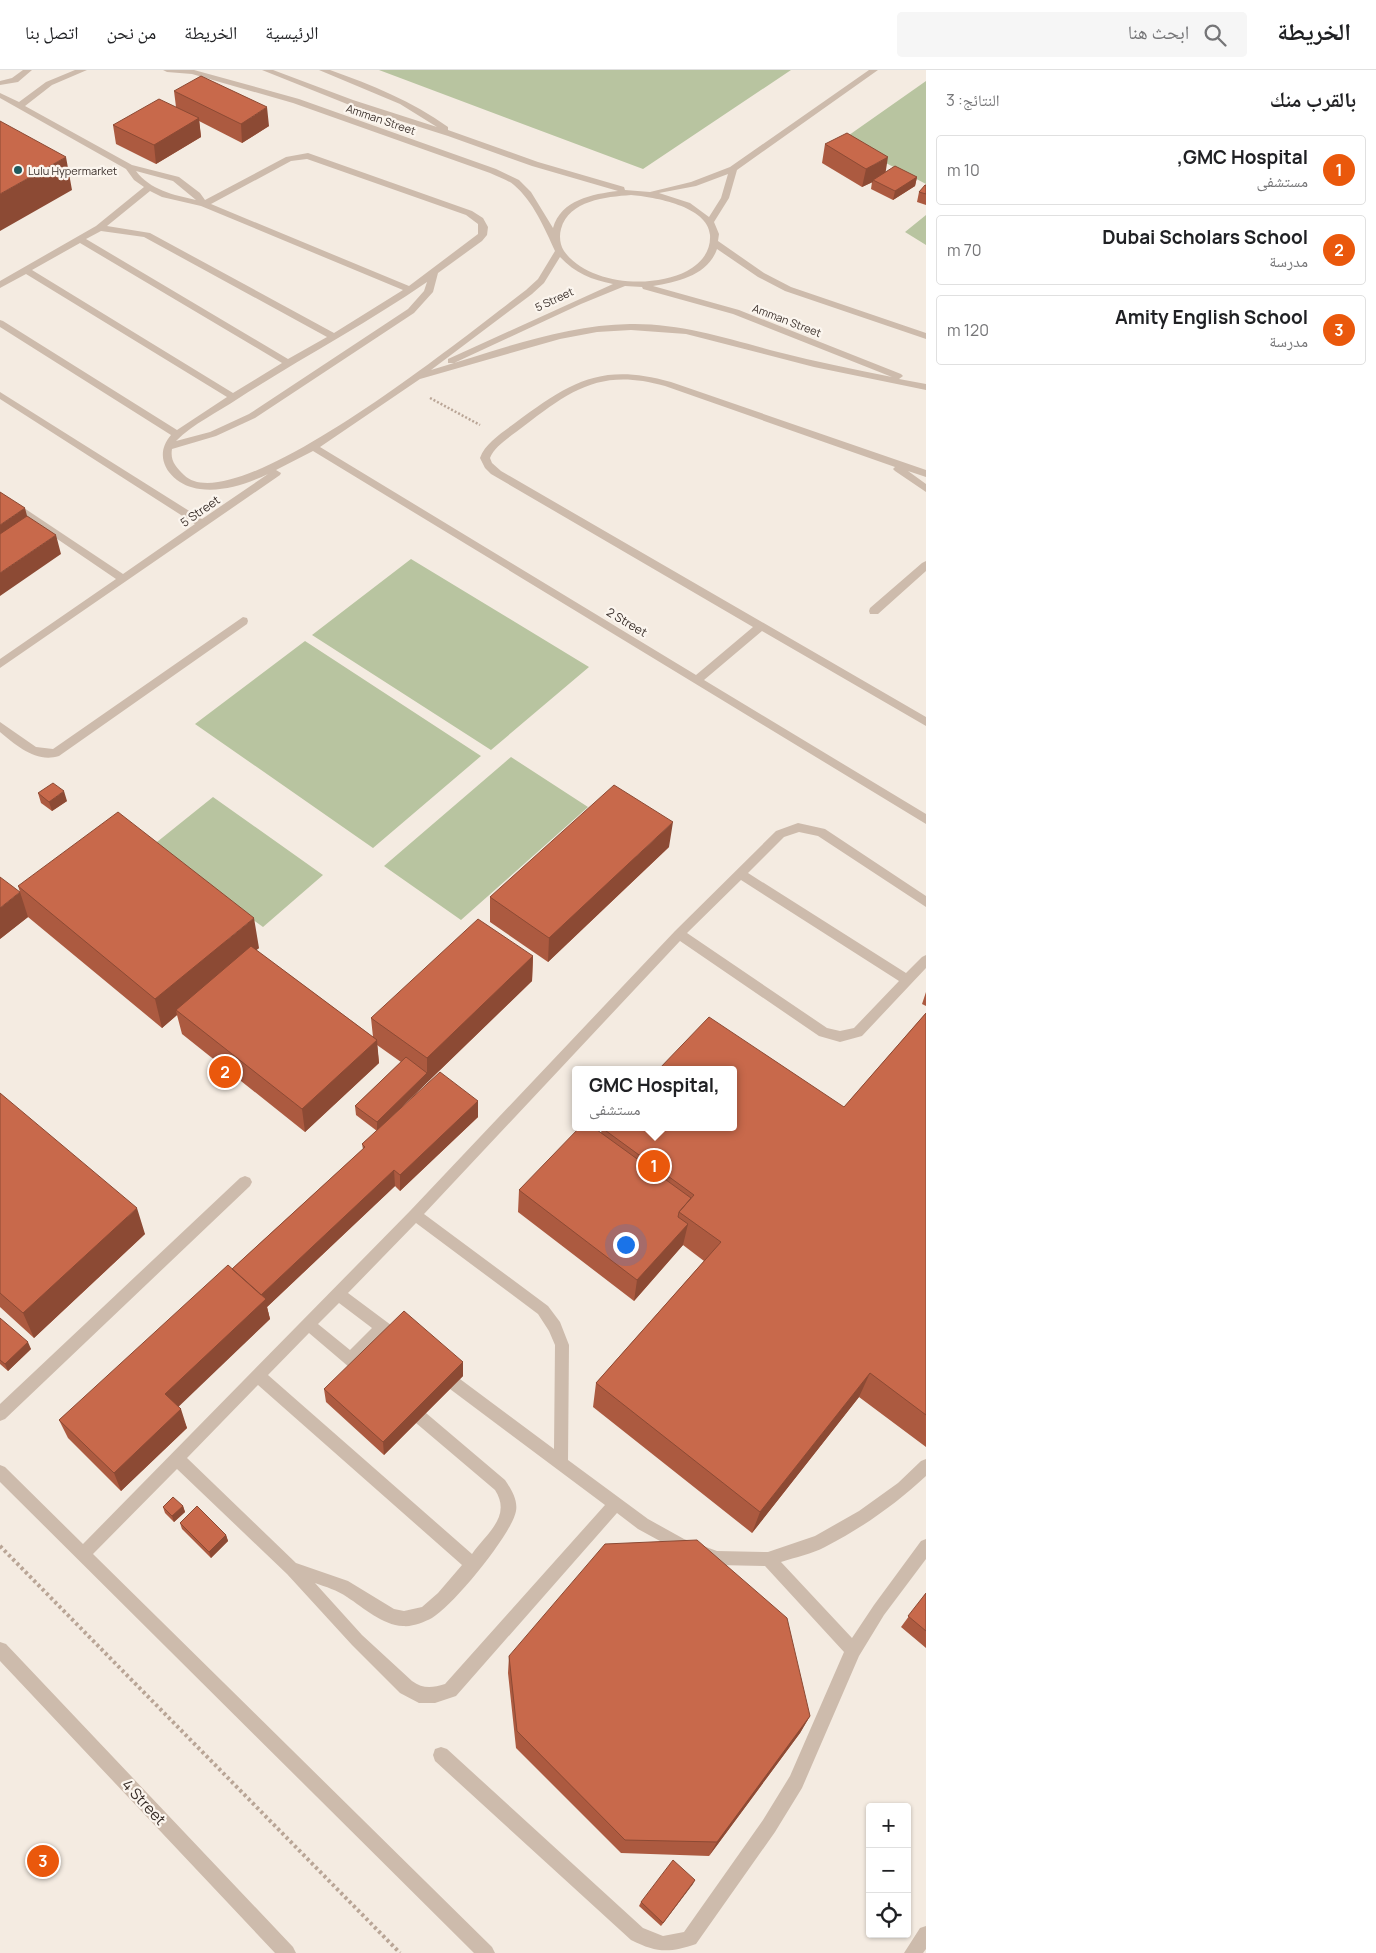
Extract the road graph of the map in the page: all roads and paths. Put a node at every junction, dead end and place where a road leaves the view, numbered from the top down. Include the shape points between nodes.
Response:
1 (28, 70) edge
2 (83, 70) edge
3 (167, 70) edge
4 (212, 70) edge
5 (266, 70) edge
6 (323, 70) edge
7 (874, 70) edge
8 (0, 83) edge
9 (262, 91) junction
10 (0, 95) edge
11 (20, 106) junction
12 (451, 134) junction
13 (129, 167) junction
14 (733, 169) junction
15 (149, 187) junction
16 (630, 192) junction
17 (647, 193) junction
18 (204, 204) junction
19 (709, 223) junction
20 (99, 228) junction
21 (555, 239) junction
22 (81, 240) junction
23 (715, 243) junction
24 (560, 251) junction
25 (26, 270) junction
26 (434, 272) junction
27 (624, 283) junction
28 (636, 284) junction
29 (0, 285) edge
30 (408, 289) junction
31 (0, 323) edge
32 (333, 336) junction
33 (926, 336) edge
34 (288, 363) junction
35 (415, 378) junction
36 (405, 385) junction
37 (926, 387) edge
38 (0, 395) edge
39 (233, 397) junction
40 (177, 434) junction
41 (503, 438) junction
42 (168, 447) junction
43 (313, 447) junction
44 (890, 463) junction
45 (926, 474) edge
46 (926, 489) edge
47 (0, 495) edge
48 (204, 524) junction
49 (926, 565) edge
50 (124, 579) junction
51 (874, 611) dead end
52 (243, 621) dead end
53 (760, 626) junction
54 (0, 664) edge
55 (696, 681) junction
56 (926, 722) edge
57 (0, 726) edge
58 (926, 820) edge
59 (740, 874) junction
60 (926, 902) edge
61 (679, 934) junction
62 (926, 960) edge
63 (907, 980) junction
64 (245, 1182) dead end
65 (415, 1215) junction
66 (338, 1294) junction
67 (308, 1324) junction
68 (382, 1327) junction
69 (394, 1336) edge
70 (258, 1376) junction
71 (455, 1384) edge
72 (0, 1414) edge
73 (421, 1418) edge
74 (176, 1458) junction
75 (561, 1462) junction
76 (926, 1466) edge
77 (0, 1472) edge
78 (614, 1504) junction
79 (0, 1546) edge
80 (926, 1546) edge
81 (84, 1554) junction
82 (768, 1559) junction
83 (472, 1564) junction
84 (292, 1570) junction
85 (0, 1650) edge
86 (853, 1650) junction
87 (442, 1755) dead end
88 (926, 1934) edge
89 (287, 1953) edge
90 (400, 1953) edge
91 (486, 1953) edge
92 (913, 1953) edge

1 - 8 street via 14,80
2 - 11 street via 41,87
3 - 9 street, Amman Street via 192,72
4 - 9 street
5 - 12 street, Amman Street via 350,102
6 - 12 street via 432,118
7 - 14 street
9 - 21 street, Amman Street via 493,171 516,182 528,194
10 - 11 street
11 - 13 street
12 - 16 street, Amman Street via 580,179
13 - 15 street
13 - 18 street via 176,179
14 - 17 street via 693,184
14 - 19 street via 726,196
15 - 18 street via 184,201
15 - 20 street
16 - 17 street
16 - 21 street via 591,198 575,206 564,215
17 - 19 street via 684,203
18 - 26 street via 288,159 301,156 320,159 481,220 485,230 480,239
18 - 30 street
19 - 23 street
20 - 22 street
20 - 32 street via 132,231 154,238
21 - 24 street
22 - 25 street
22 - 34 street
23 - 28 street via 712,254 691,273 656,283
23 - 33 street via 761,275 788,289
24 - 27 street via 585,272
24 - 35 street, 5 Street via 546,274 529,292
25 - 29 street
25 - 39 street
26 - 30 street
26 - 42 street via 428,292 411,311 260,411 213,434
27 - 28 street
27 - 35 street, 5 Street
28 - 37 street, Amman Street via 736,312
30 - 32 street
31 - 40 street
32 - 34 street
34 - 39 street
35 - 36 street, 5 Street
35 - 37 street via 559,336 631,327 686,331 798,360
36 - 41 path
36 - 43 street, 5 Street
38 - 48 street
39 - 40 street
40 - 42 street
41 - 44 street via 574,388 600,378 635,376 668,384
41 - 53 street via 486,454 490,468
42 - 43 street via 166,460 174,473 188,482 229,486
43 - 48 street, 5 Street
43 - 55 street, 2 Street
44 - 45 street
44 - 46 street
47 - 50 street
48 - 50 street, 5 Street
49 - 51 street
50 - 54 street, 5 Street
52 - 57 street via 55,753 36,754
53 - 55 street
53 - 56 street
55 - 58 street, 2 Street
59 - 60 street via 780,834 798,827 808,828 821,832
59 - 61 street
59 - 63 street
61 - 63 street via 823,1032 837,1038 858,1032
61 - 65 street
62 - 63 street
64 - 72 street
65 - 66 street
65 - 75 street via 543,1310 555,1327 562,1345
66 - 67 street
66 - 68 street
67 - 68 street via 356,1363
67 - 70 street
68 - 69 street
70 - 74 street
70 - 83 street
71 - 75 street
73 - 83 street via 500,1485 510,1505 509,1516 503,1526
74 - 81 street
74 - 84 street
75 - 78 street
76 - 82 street via 903,1488 864,1516 819,1542
77 - 81 street
78 - 82 street via 680,1546 717,1558
78 - 84 street via 450,1690 436,1695 419,1695 406,1687
79 - 90 path
80 - 86 street
81 - 91 street
82 - 86 street
83 - 84 street via 438,1604 413,1618 384,1614 342,1586
85 - 89 street, 4 Street
86 - 87 street via 796,1782 702,1923 690,1938 673,1946 654,1944 637,1934
88 - 92 street

